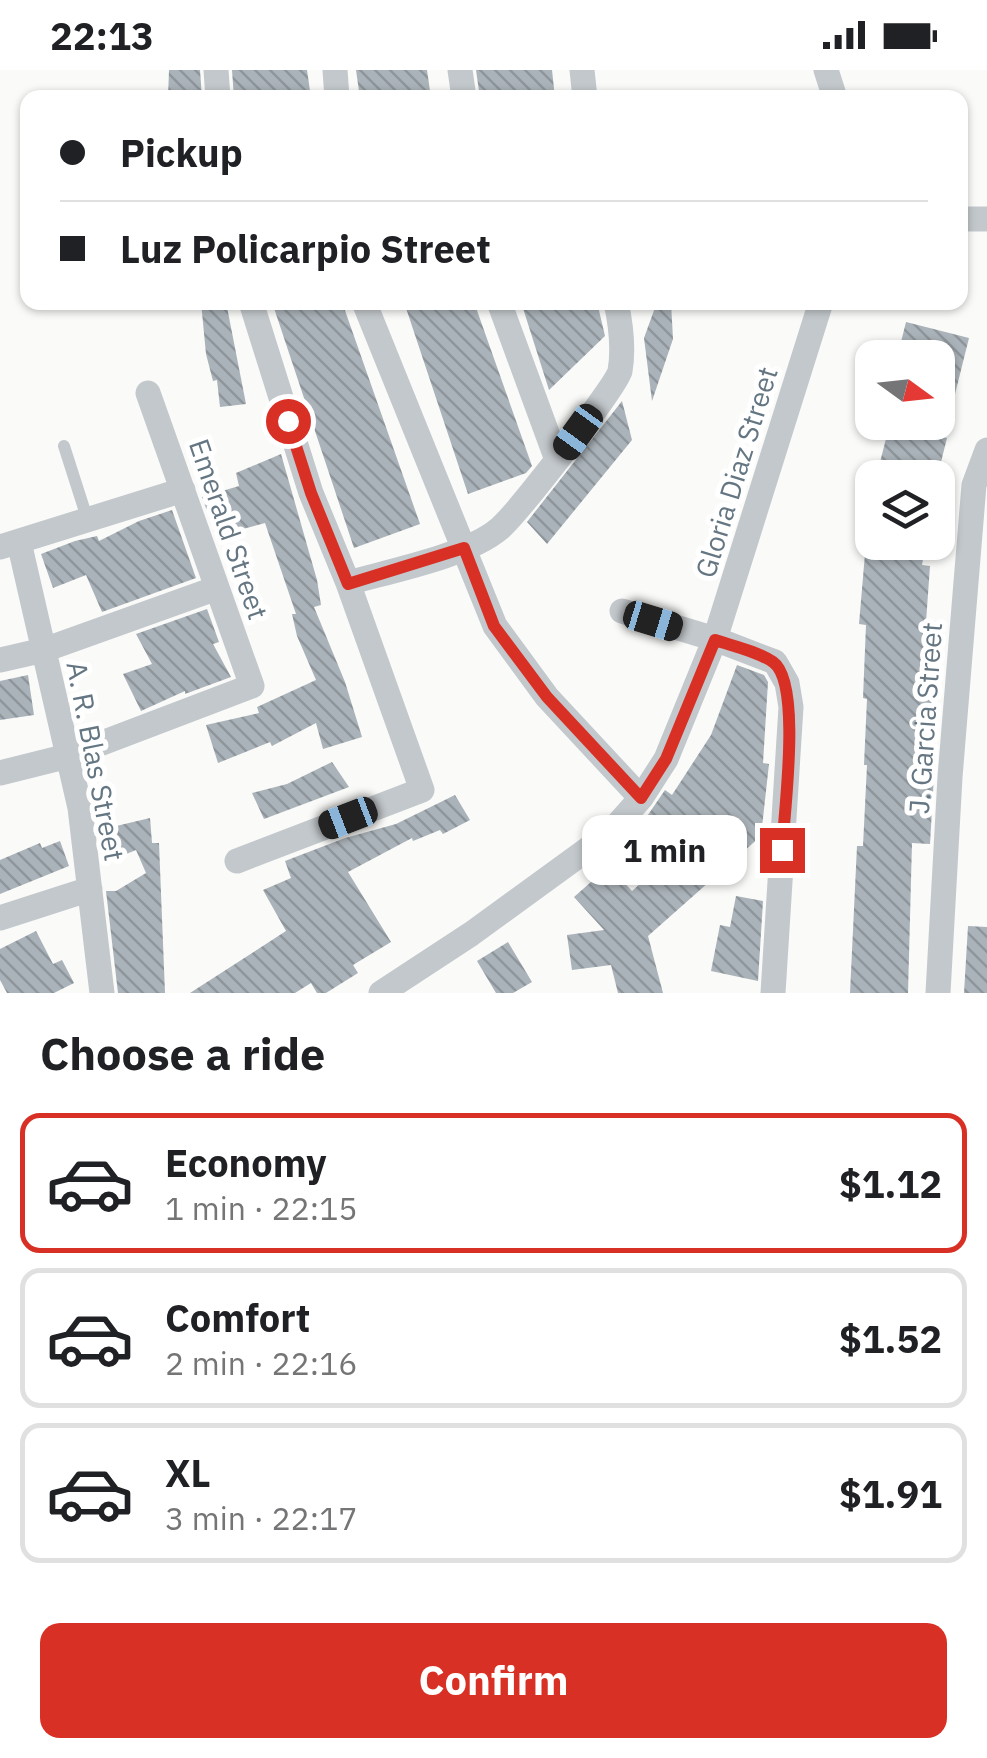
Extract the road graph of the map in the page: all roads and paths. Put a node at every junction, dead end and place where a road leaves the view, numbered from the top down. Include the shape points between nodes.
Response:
1 (253, 310) edge
2 (367, 310) edge
3 (502, 310) edge
4 (618, 310) edge
5 (818, 310) edge
6 (148, 392) dead end
7 (64, 446) dead end
8 (987, 450) edge
9 (557, 460) junction
10 (184, 490) junction
11 (88, 521) junction
12 (9, 545) edge
13 (464, 548) junction
14 (348, 584) junction
15 (218, 588) junction
16 (622, 611) dead end
17 (715, 640) junction
18 (44, 650) junction
19 (0, 660) edge
20 (68, 756) junction
21 (0, 774) edge
22 (641, 798) junction
23 (237, 861) dead end
24 (90, 889) junction
25 (0, 918) edge
26 (102, 993) edge
27 (381, 993) edge
28 (773, 993) edge
29 (938, 993) edge

1 - 14 street via 311,493
2 - 13 street
3 - 9 street
4 - 9 street via 620,374
5 - 17 street, Gloria Diaz Street
6 - 10 street, Emerald Street
7 - 11 lane
8 - 29 street, J. Garcia Street via 974,485
9 - 13 street via 499,529
10 - 11 street
10 - 15 street, Emerald Street
11 - 12 street
12 - 18 street, A. R. Blas Street
13 - 14 street
13 - 22 street via 494,626 547,697
14 - 23 street via 422,790
15 - 18 street
15 - 20 street, Emerald Street via 252,686
16 - 17 street
17 - 22 street, Gloria Diaz Street via 666,759
17 - 28 street via 775,662 787,683
18 - 19 street
18 - 20 street, A. R. Blas Street
20 - 21 street
20 - 24 street, A. R. Blas Street
22 - 27 street, Gloria Diaz Street via 592,846
24 - 25 street
24 - 26 street, A. R. Blas Street

